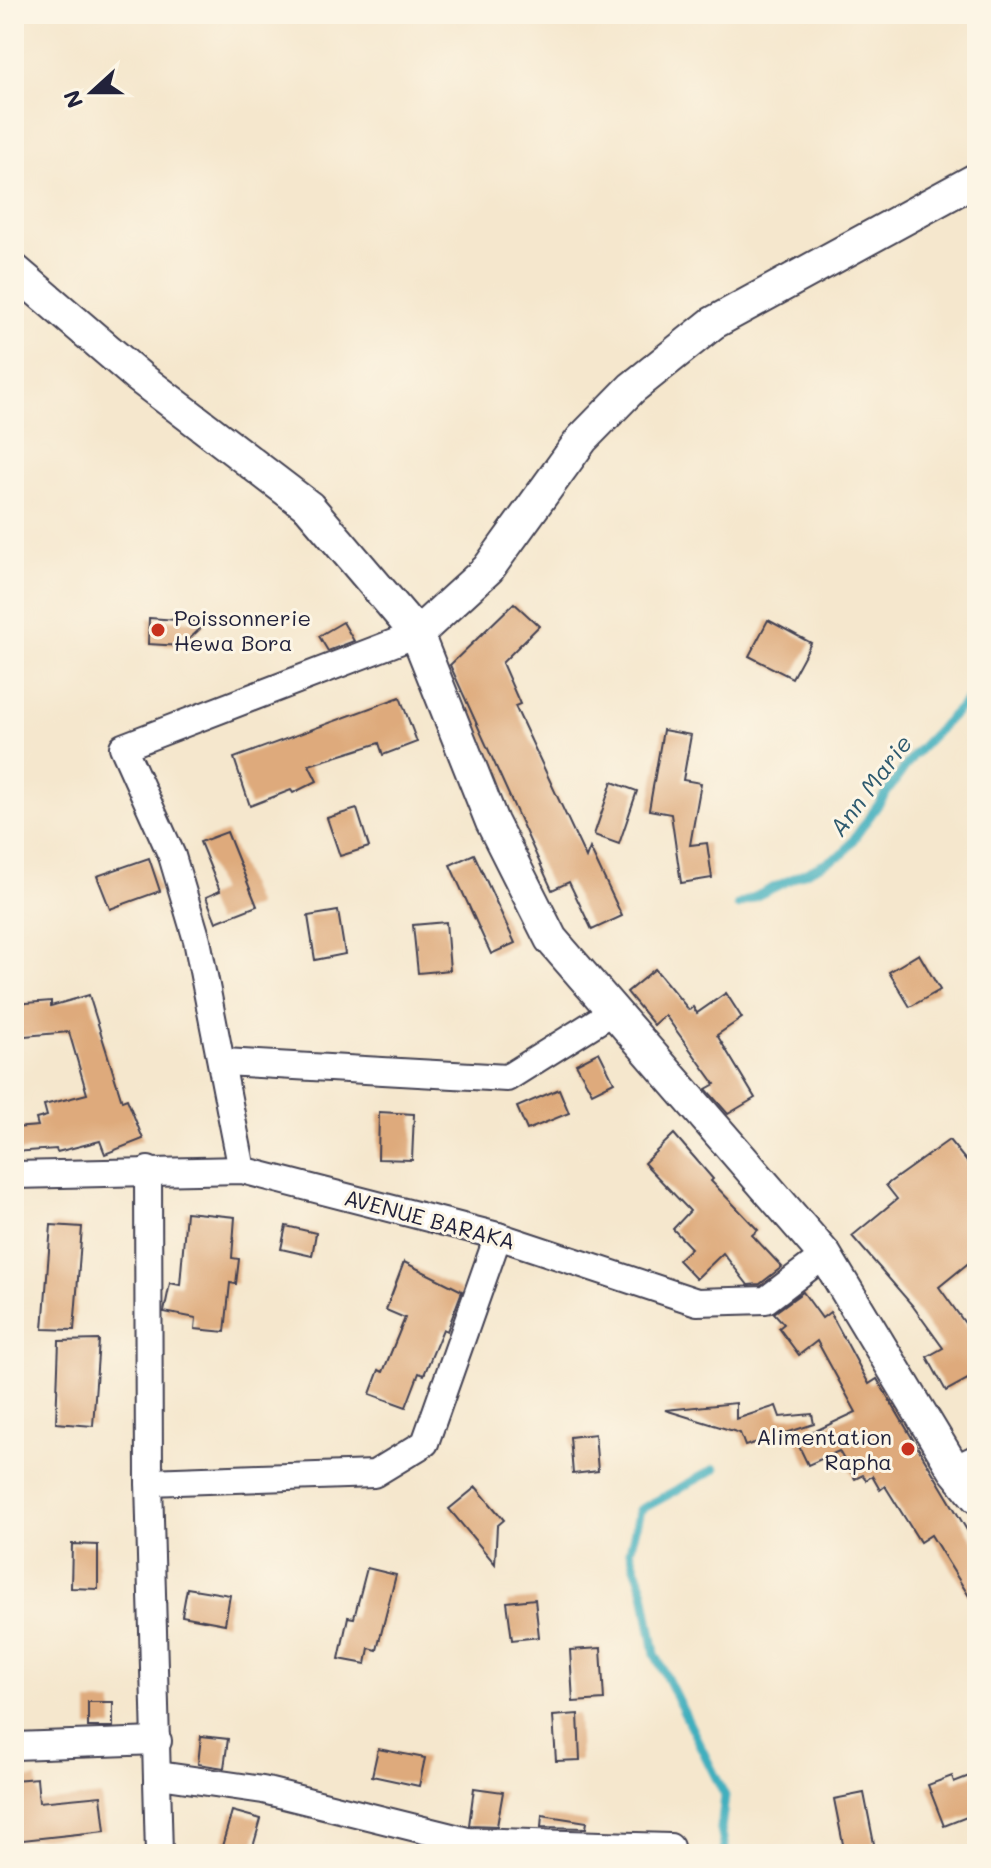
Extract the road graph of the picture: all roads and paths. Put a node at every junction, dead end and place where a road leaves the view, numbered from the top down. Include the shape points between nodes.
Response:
1 (977, 179) edge
2 (14, 270) edge
3 (417, 634) junction
4 (612, 1012) junction
5 (224, 1062) junction
6 (148, 1170) junction
7 (242, 1170) junction
8 (14, 1175) edge
9 (498, 1236) junction
10 (825, 1255) junction
11 (966, 1463) edge
12 (149, 1482) junction
13 (977, 1497) edge
14 (158, 1741) junction
15 (14, 1746) edge
16 (159, 1775) junction
17 (670, 1847) dead end
18 (159, 1854) edge

1 - 3 street via 713,323 632,388 582,439 488,569
2 - 3 street via 139,377 309,507
3 - 4 street via 492,822 551,939
3 - 5 street via 123,747 172,856
4 - 5 street via 507,1078
4 - 10 street
5 - 7 street
6 - 7 street, AVENUE BARAKA
6 - 8 street, AVENUE BARAKA
6 - 12 street
7 - 9 street, AVENUE BARAKA
9 - 10 street, AVENUE BARAKA via 697,1302 766,1300
9 - 12 street via 425,1443 374,1474
10 - 11 street
11 - 13 street
12 - 14 street
14 - 15 street
14 - 16 street
16 - 17 street via 263,1790 468,1841
16 - 18 street

